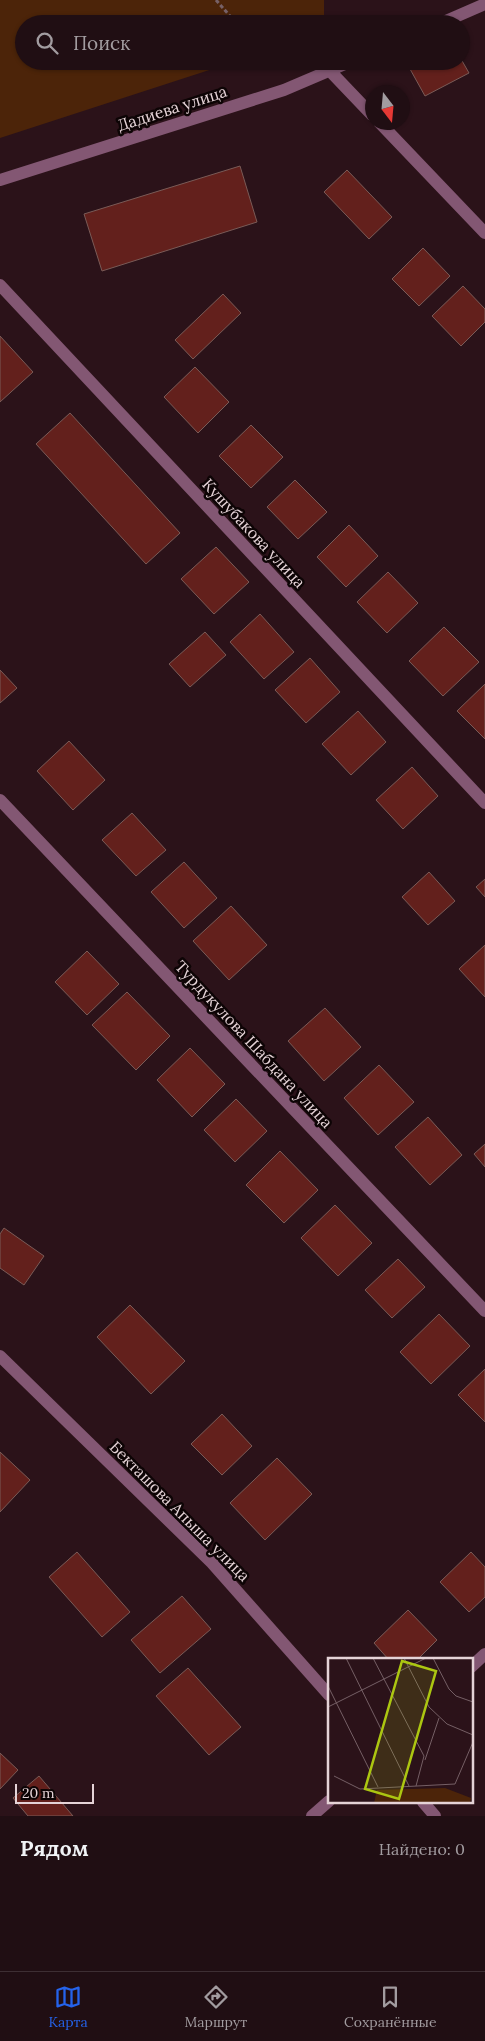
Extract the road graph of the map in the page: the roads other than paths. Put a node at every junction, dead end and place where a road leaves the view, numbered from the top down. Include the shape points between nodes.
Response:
1 (485, 4) edge
2 (460, 15) edge
3 (330, 71) joint
4 (365, 108) edge
5 (387, 130) edge
6 (0, 180) edge
7 (485, 233) edge
8 (0, 285) edge
9 (0, 800) edge
10 (485, 803) edge
11 (485, 1311) edge
12 (0, 1356) edge
13 (485, 1654) edge
14 (472, 1666) edge
15 (328, 1694) edge
16 (328, 1802) edge
17 (425, 1804) edge
18 (312, 1816) edge
19 (435, 1816) edge

1 - 2 street
3 - 4 street
3 - 6 street, Дадиева улица via 284,90
5 - 7 street
8 - 10 street, Кушубакова улица
9 - 11 street, Турдукулова Шабдана улица
12 - 15 street, Бекташова Апыша улица via 212,1563
13 - 14 street
16 - 18 street
17 - 19 street

